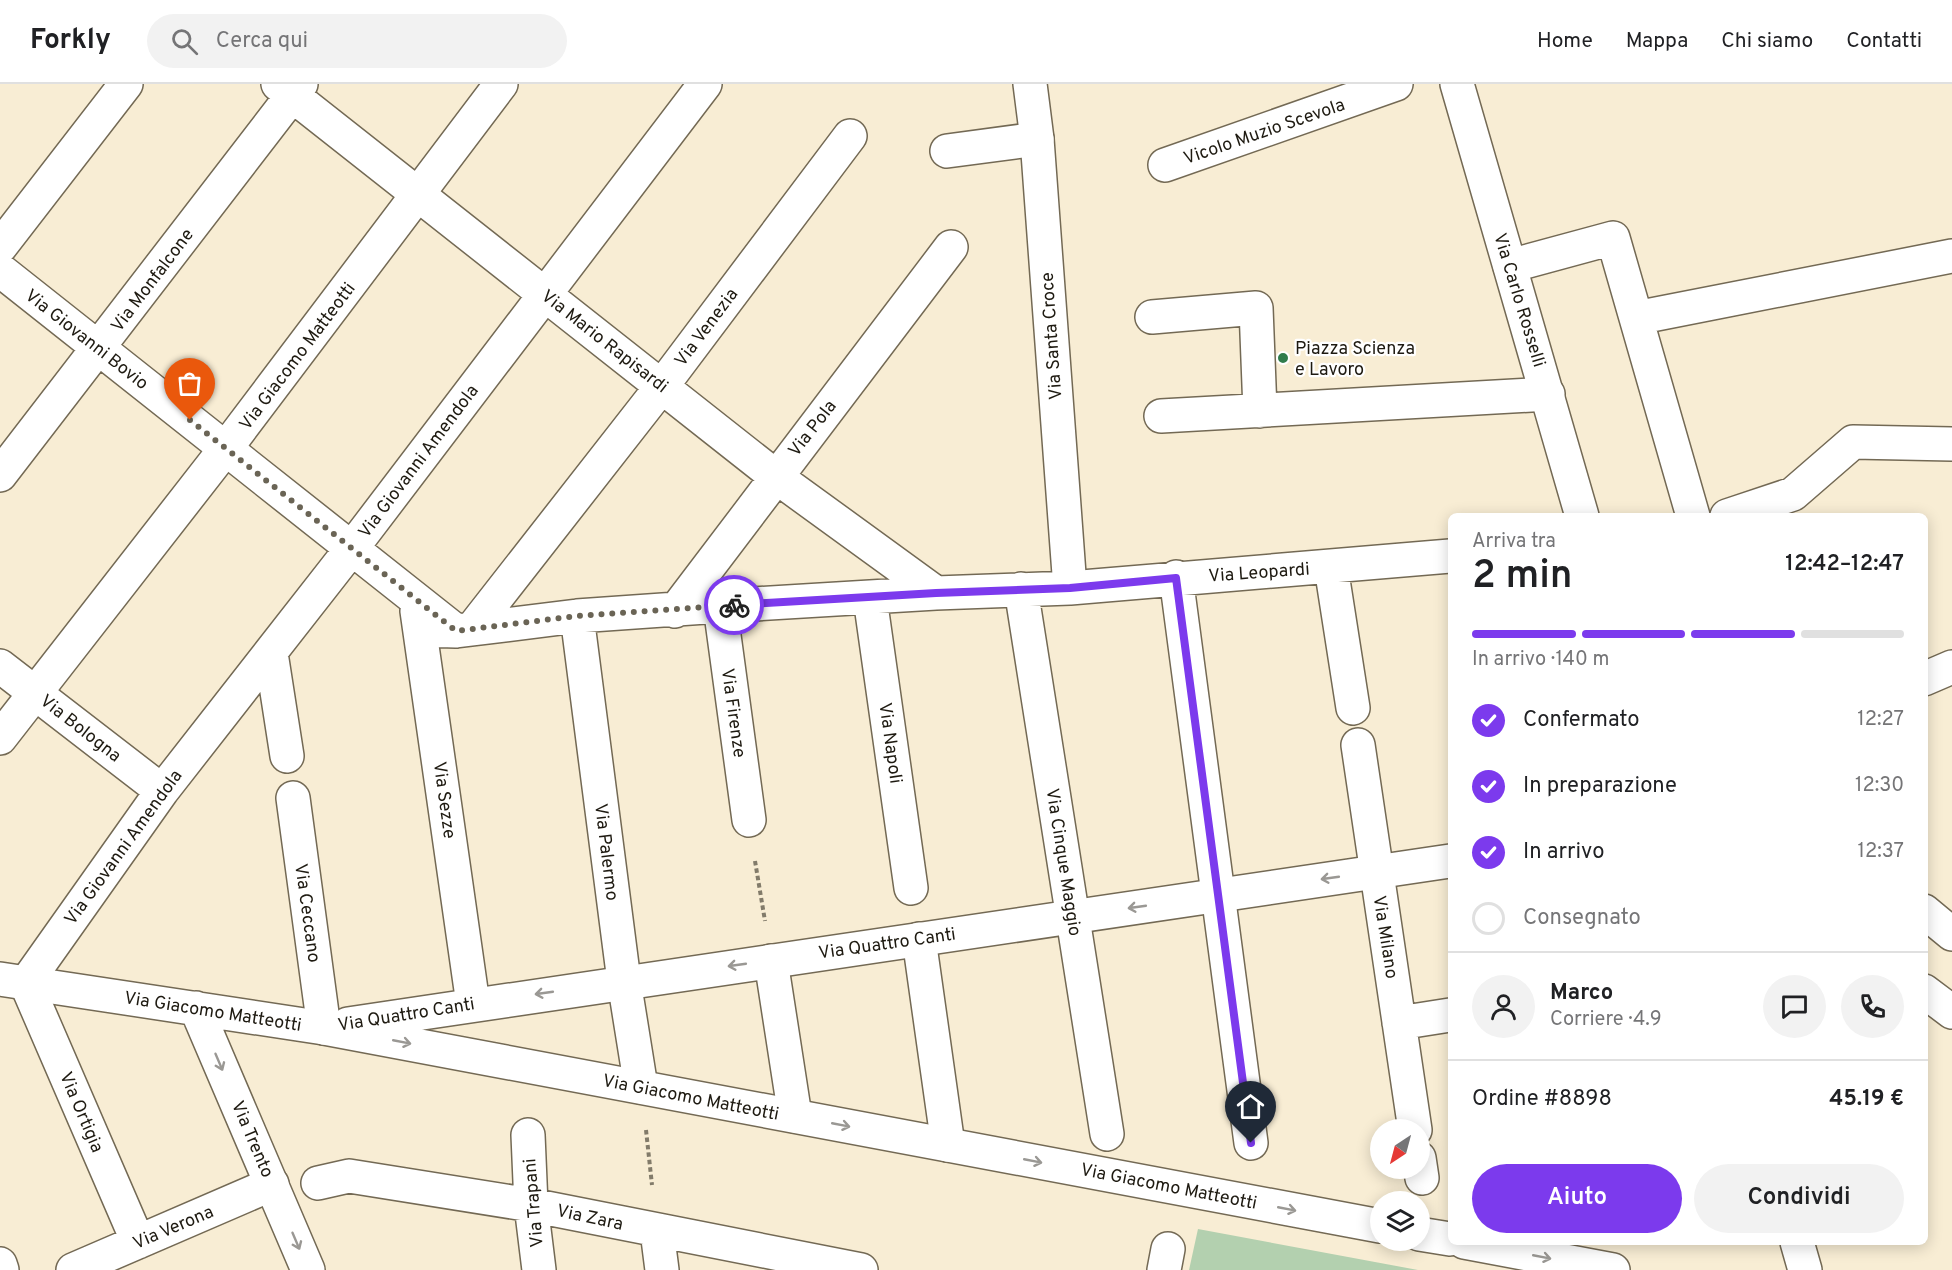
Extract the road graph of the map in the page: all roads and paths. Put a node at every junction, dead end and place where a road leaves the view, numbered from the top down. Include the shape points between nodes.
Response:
1 (126, 84) edge
2 (501, 84) edge
3 (705, 84) edge
4 (1030, 84) edge
5 (1396, 84) edge
6 (1457, 84) edge
7 (291, 88) edge
8 (850, 136) dead end
9 (1037, 139) junction
10 (947, 151) dead end
11 (1165, 165) dead end
12 (419, 195) junction
13 (951, 247) dead end
14 (0, 248) edge
15 (1952, 256) edge
16 (1510, 266) junction
17 (0, 270) edge
18 (546, 295) junction
19 (1152, 317) dead end
20 (1636, 318) junction
21 (100, 349) junction
22 (662, 386) junction
23 (1548, 394) junction
24 (1260, 411) junction
25 (1161, 416) dead end
26 (1952, 444) edge
27 (226, 448) junction
28 (0, 475) edge
29 (775, 476) junction
30 (1581, 513) edge
31 (1692, 513) edge
32 (1736, 513) edge
33 (352, 548) junction
34 (1448, 556) edge
35 (1331, 567) junction
36 (1176, 578) junction
37 (1070, 588) junction
38 (1022, 590) junction
39 (936, 593) junction
40 (414, 597) junction
41 (870, 598) junction
42 (720, 606) junction
43 (675, 611) junction
44 (577, 616) junction
45 (422, 630) junction
46 (464, 630) junction
47 (271, 653) junction
48 (0, 666) edge
49 (1952, 667) edge
50 (1928, 677) edge
51 (34, 692) junction
52 (1353, 708) dead end
53 (0, 738) edge
54 (1358, 746) dead end
55 (287, 756) dead end
56 (162, 791) junction
57 (293, 798) dead end
58 (749, 820) joint
59 (1448, 861) edge
60 (1377, 872) junction
61 (911, 888) dead end
62 (1218, 895) junction
63 (1928, 914) edge
64 (1072, 916) junction
65 (1952, 934) edge
66 (919, 939) junction
67 (771, 960) junction
68 (13, 981) edge
69 (624, 981) junction
70 (1928, 994) edge
71 (473, 1004) junction
72 (196, 1008) junction
73 (1952, 1012) edge
74 (1448, 1015) edge
75 (1399, 1023) junction
76 (324, 1028) junction
77 (641, 1087) junction
78 (795, 1116) junction
79 (1413, 1119) edge
80 (1107, 1134) dead end
81 (528, 1135) dead end
82 (1251, 1143) dead end
83 (948, 1144) junction
84 (318, 1183) dead end
85 (272, 1184) junction
86 (531, 1205) junction
87 (1370, 1224) edge
88 (657, 1231) junction
89 (1430, 1236) edge
90 (1448, 1239) edge
91 (138, 1242) junction
92 (1480, 1245) edge
93 (1798, 1245) edge
94 (0, 1264) edge
95 (849, 1269) edge
96 (2, 1270) edge
97 (73, 1270) edge
98 (308, 1270) edge
99 (540, 1270) edge
100 (662, 1270) edge
101 (1612, 1270) edge
102 (1805, 1270) edge

1 - 14 street
2 - 12 street, Via Giacomo Matteotti
3 - 18 street, Via Giovanni Amendola
4 - 9 street, Via Santa Croce
5 - 11 street, Vicolo Muzio Scevola
6 - 16 street, Via Carlo Rosselli
7 - 12 street, Via Mario Rapisardi
7 - 21 street, Via Monfalcone
8 - 22 street, Via Venezia
9 - 10 street
9 - 37 street, Via Santa Croce
12 - 18 street, Via Mario Rapisardi
12 - 27 street, Via Giacomo Matteotti
13 - 29 street, Via Pola
15 - 20 street
16 - 20 street via 1613,238
16 - 23 street, Via Carlo Rosselli
17 - 21 street, Via Giovanni Bovio
18 - 22 street, Via Mario Rapisardi
18 - 33 street, Via Giovanni Amendola
19 - 24 street via 1256,308
20 - 31 street
21 - 27 street, Via Giovanni Bovio
21 - 28 street, Via Monfalcone
22 - 29 street, Via Mario Rapisardi
22 - 46 street, Via Venezia
23 - 24 street
23 - 30 street, Via Carlo Rosselli
24 - 25 street
26 - 32 street via 1852,442 1793,494
27 - 33 street, Via Giovanni Bovio
27 - 51 street, Via Giacomo Matteotti
29 - 39 street, Via Mario Rapisardi
29 - 43 street, Via Pola
33 - 40 street, Via Giovanni Bovio
33 - 47 street, Via Giovanni Amendola
34 - 35 street, Via Leopardi
35 - 36 street, Via Leopardi
35 - 52 street
36 - 37 street, Via Leopardi
36 - 62 street
37 - 38 street, Via Leopardi
38 - 39 street, Via Leopardi
38 - 64 street, Via Cinque Maggio
39 - 41 street, Via Leopardi
40 - 45 street, Via Sezze
40 - 46 street, Via Giovanni Bovio
41 - 42 street, Via Leopardi
41 - 61 street, Via Napoli
42 - 43 street, Via Leopardi
42 - 58 street, Via Firenze
43 - 44 street, Via Leopardi
44 - 46 street, Via Leopardi
44 - 69 street, Via Palermo
45 - 46 street, Via Leopardi
45 - 71 street, Via Sezze
47 - 55 street
47 - 56 street, Via Giovanni Amendola
48 - 51 street, Via Bologna
49 - 50 street
51 - 53 street, Via Giacomo Matteotti
51 - 56 street, Via Bologna
54 - 60 street, Via Milano
56 - 68 street, Via Giovanni Amendola
57 - 76 street, Via Ceccano
58 - 67 path
59 - 60 street, Via Quattro Canti
60 -> 62 street, Via Quattro Canti
60 - 75 street, Via Milano
62 -> 64 street, Via Quattro Canti
62 - 82 street
63 - 65 street
64 - 66 street, Via Quattro Canti
64 - 80 street, Via Cinque Maggio
66 - 67 street, Via Quattro Canti
66 - 83 street
67 -> 69 street, Via Quattro Canti
67 - 78 street
68 - 72 street, Via Giacomo Matteotti
68 - 91 street, Via Ortigia
69 -> 71 street, Via Quattro Canti
69 - 77 street, Via Palermo
70 - 73 street
71 - 76 street, Via Quattro Canti
72 - 76 street, Via Giacomo Matteotti
72 -> 85 street, Via Trento
74 - 75 street
75 - 79 street, Via Milano
76 -> 77 street, Via Giacomo Matteotti
77 - 78 street, Via Giacomo Matteotti
77 - 88 path
78 -> 83 street, Via Giacomo Matteotti
81 - 86 street, Via Trapani
83 -> 87 street, Via Giacomo Matteotti
84 - 86 street, Via Zara via 349,1176
85 - 91 street, Via Verona
85 -> 98 street, Via Trento
86 - 88 street, Via Zara
86 - 99 street, Via Trapani
88 - 95 street, Via Zara
88 - 100 street
89 - 90 street
91 - 97 street, Via Verona
92 -> 101 street
93 - 102 street
94 - 96 street

